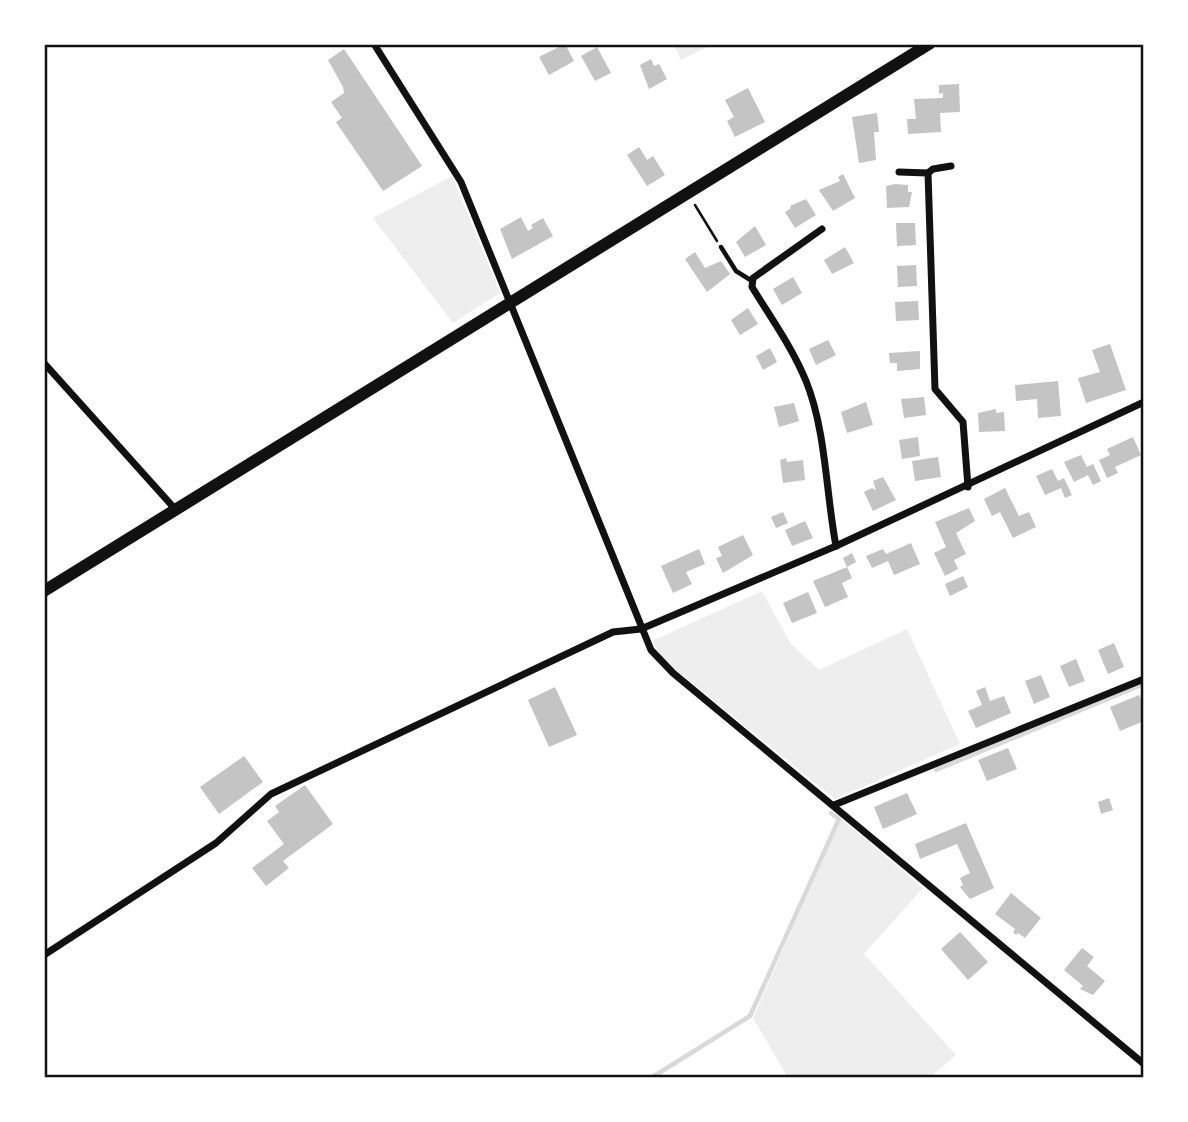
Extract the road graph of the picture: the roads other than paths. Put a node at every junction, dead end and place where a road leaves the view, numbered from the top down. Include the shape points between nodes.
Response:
1 (374, 44) edge
2 (929, 44) edge
3 (951, 166) dead end
4 (900, 172) dead end
5 (928, 173) junction
6 (822, 229) dead end
7 (721, 247) road end
8 (753, 282) junction
9 (509, 303) junction
10 (44, 362) edge
11 (1144, 402) edge
12 (968, 487) junction
13 (176, 510) junction
14 (836, 546) junction
15 (44, 591) edge
16 (642, 629) junction
17 (1144, 679) edge
18 (834, 805) junction
19 (44, 955) edge
20 (1144, 1064) edge

1 - 9 street via 461,182
2 - 9 main road
3 - 5 street
4 - 5 street
5 - 12 street via 935,389 963,422
6 - 8 street
7 - 8 lane via 736,271
8 - 14 street via 807,383
9 - 13 main road
9 - 16 street
10 - 13 street
11 - 12 street
12 - 14 street
13 - 15 main road
14 - 16 street
16 - 18 street via 650,650 673,673
16 - 19 street via 613,632 271,794 216,844
17 - 18 street
18 - 20 street

